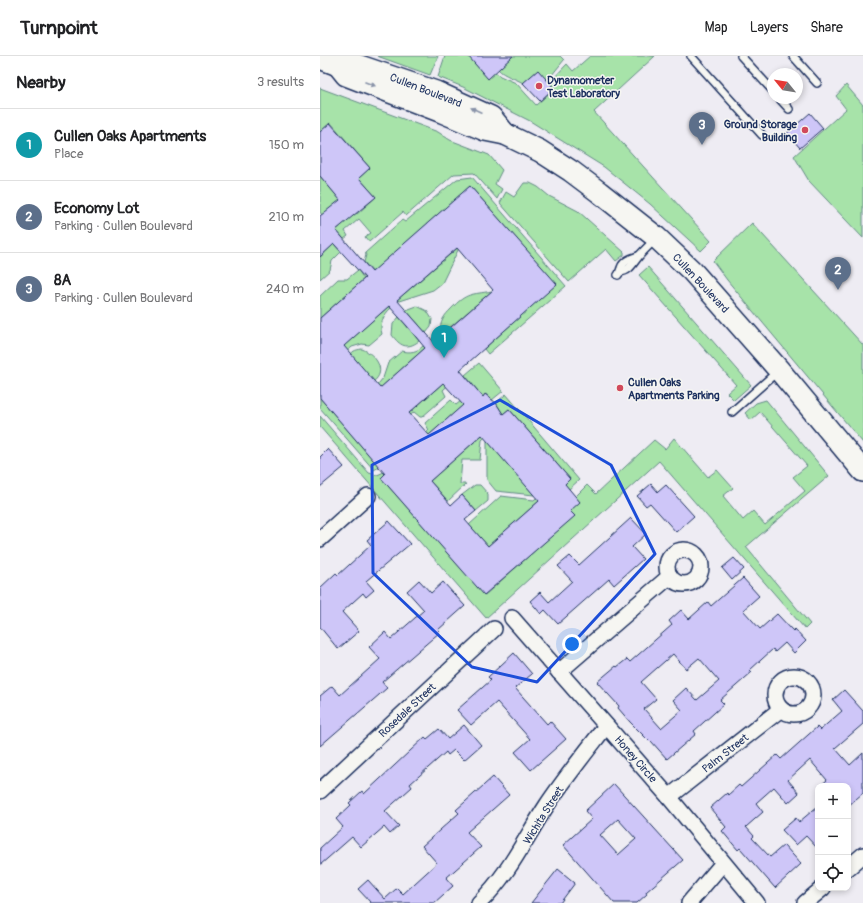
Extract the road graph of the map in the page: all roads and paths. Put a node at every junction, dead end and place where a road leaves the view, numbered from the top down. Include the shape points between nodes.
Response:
1 (691, 56) edge
2 (741, 56) edge
3 (793, 56) edge
4 (329, 61) edge
5 (817, 83) dead end
6 (767, 85) edge
7 (784, 104) edge
8 (789, 109) dead end
9 (762, 135) dead end
10 (656, 237) junction
11 (619, 274) dead end
12 (779, 370) junction
13 (732, 412) dead end
14 (863, 470) edge
15 (368, 496) dead end
16 (320, 539) edge
17 (670, 576) dead end
18 (512, 618) dead end
19 (494, 629) dead end
20 (559, 672) junction
21 (781, 709) dead end
22 (606, 726) junction
23 (320, 791) edge
24 (669, 797) junction
25 (863, 855) edge
26 (723, 863) junction
27 (851, 865) edge
28 (819, 891) edge
29 (479, 903) edge
30 (689, 903) edge
31 (757, 903) edge
32 (805, 903) edge

1 - 9 lane
2 - 6 lane
3 - 5 lane
4 - 10 street, Cullen Boulevard via 346,75 485,130 505,134 540,151 571,171
7 - 8 lane
10 - 11 lane via 638,256 630,258 621,267
10 - 12 street, Cullen Boulevard via 692,271
12 - 13 lane
12 - 14 street, Cullen Boulevard
15 - 16 street
17 - 20 street
18 - 20 street, Honey Circle
19 - 23 street, Rosedale Street
20 - 22 street, Honey Circle
21 - 24 street, Palm Street
22 - 24 street, Honey Circle
22 - 29 street, Wichita Street via 547,805 503,877
24 - 26 street, Honey Circle
25 - 27 street
26 - 30 street
26 - 31 street, Honey Circle
28 - 32 street

